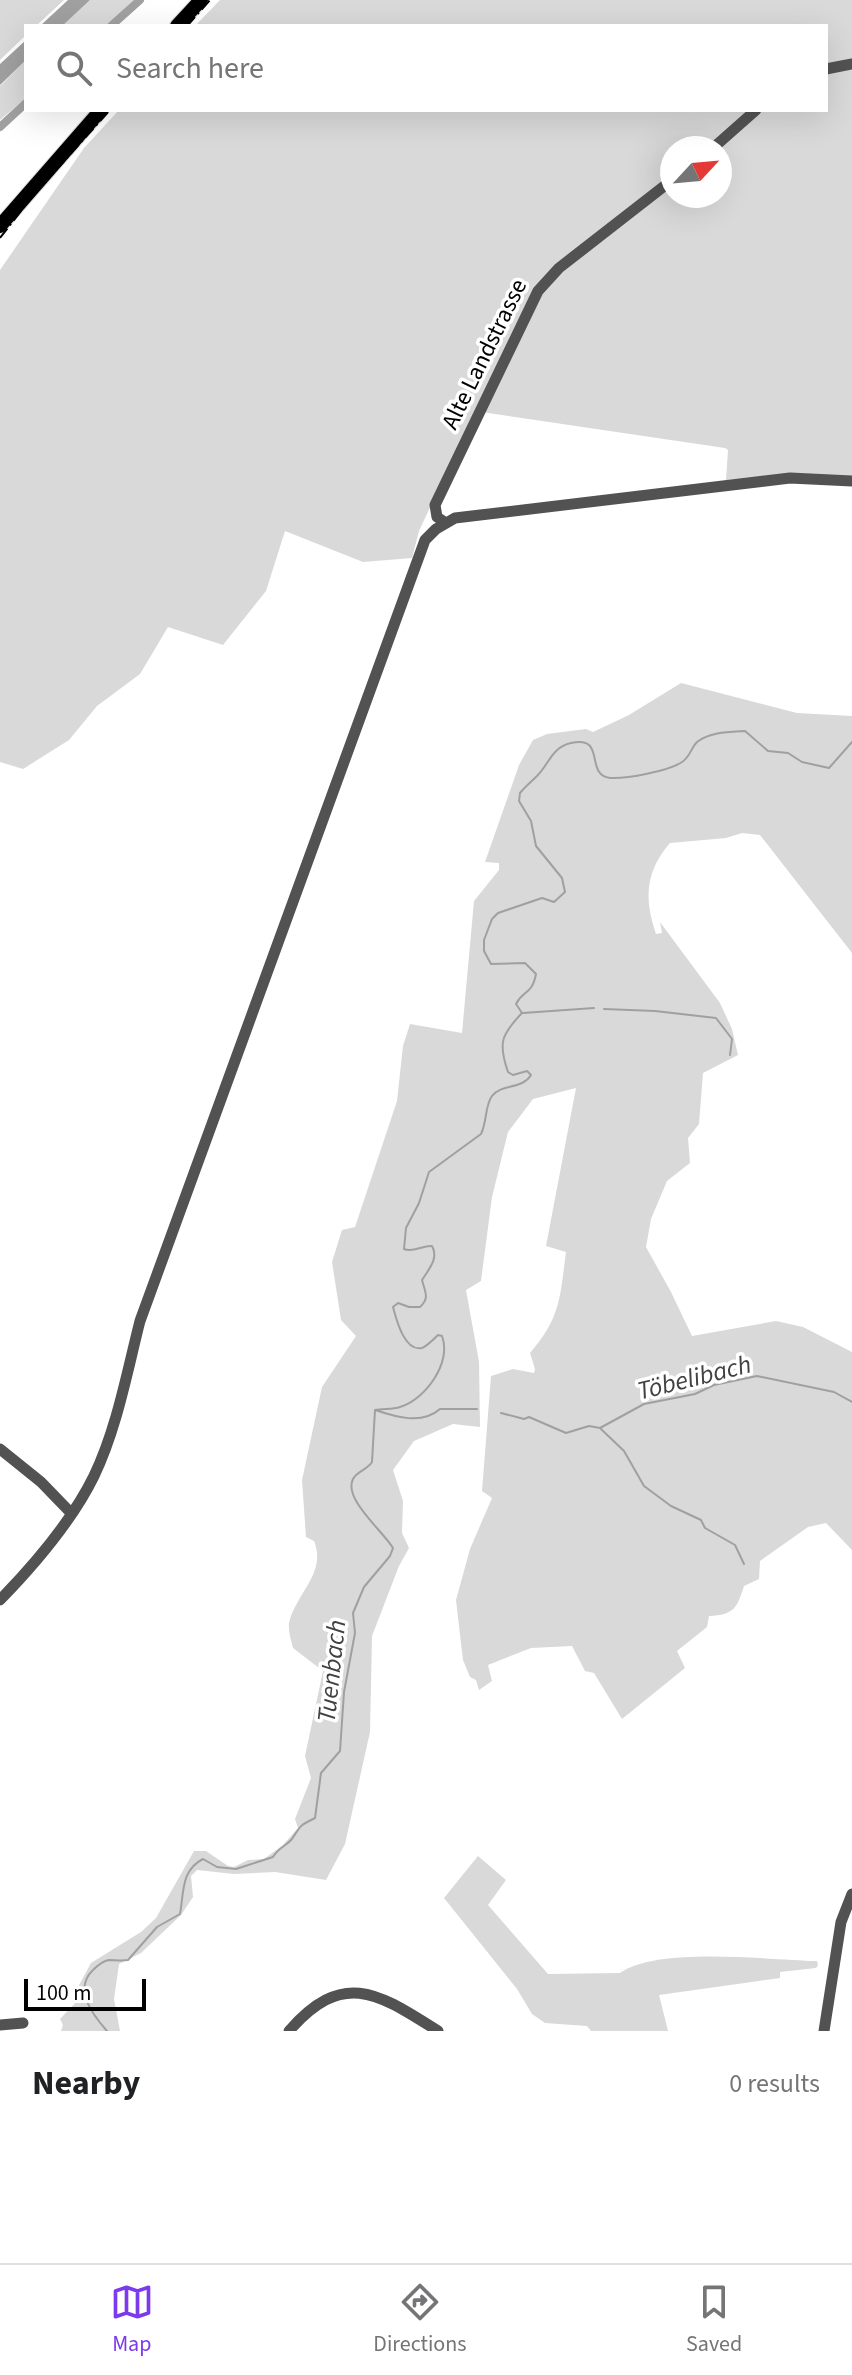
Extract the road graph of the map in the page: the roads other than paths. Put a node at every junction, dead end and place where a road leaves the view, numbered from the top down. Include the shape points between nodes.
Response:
1 (201, 0) edge
2 (179, 24) edge
3 (852, 64) edge
4 (828, 69) edge
5 (99, 112) edge
6 (754, 112) edge
7 (727, 136) edge
8 (660, 189) edge
9 (0, 226) edge
10 (852, 481) edge
11 (446, 523) junction
12 (0, 1449) edge
13 (71, 1513) junction
14 (0, 1600) edge
15 (852, 1894) edge
16 (23, 2023) dead end
17 (0, 2025) edge
18 (289, 2031) edge
19 (438, 2031) edge
20 (824, 2031) edge

1 - 2 main road
3 - 4 street
5 - 9 main road
6 - 7 street
8 - 11 street, Alte Landstrasse via 559,268 538,291 435,505 437,517
10 - 11 street via 790,478 583,501
11 - 13 street via 425,540 145,1307 96,1473
12 - 13 street
13 - 14 street
15 - 20 street via 841,1922
16 - 17 street
18 - 19 street via 318,2004 352,1993 390,2001

